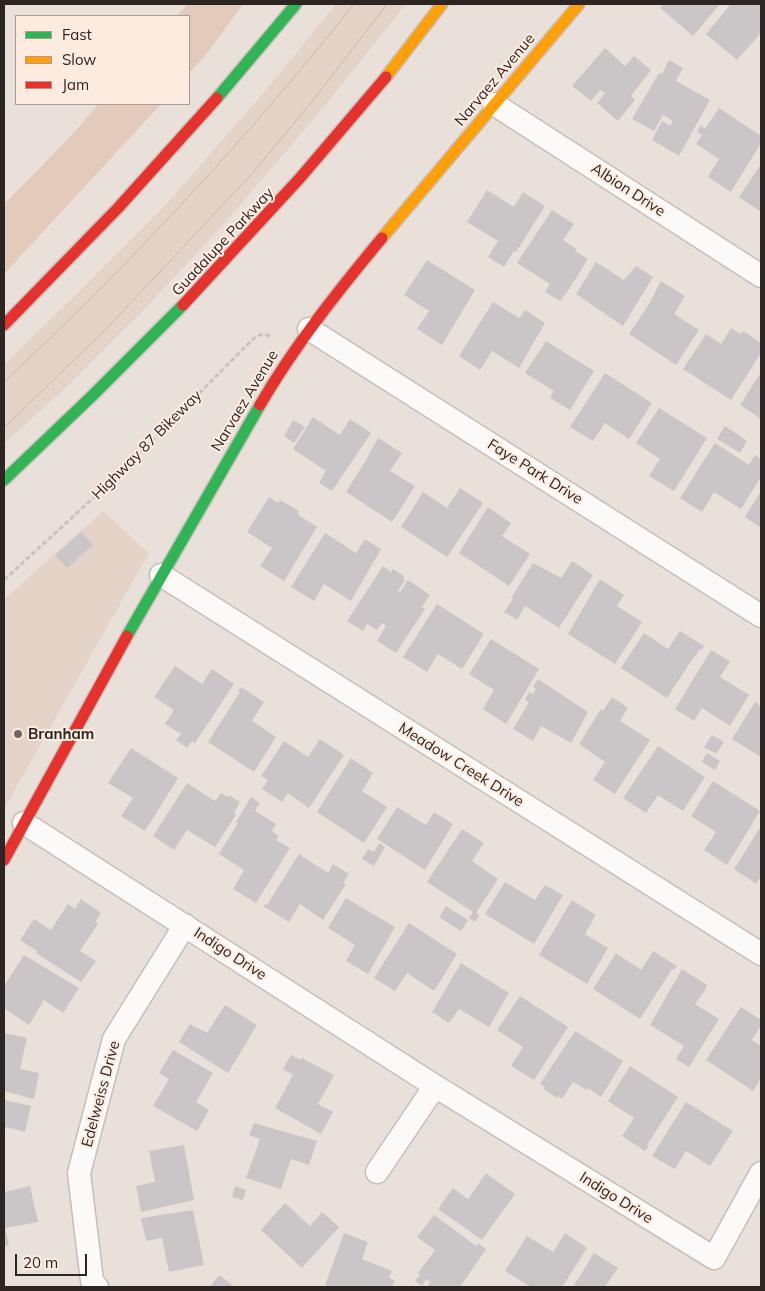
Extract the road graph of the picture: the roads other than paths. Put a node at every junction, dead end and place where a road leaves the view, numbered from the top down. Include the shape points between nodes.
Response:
1 (296, 4) edge
2 (442, 4) edge
3 (579, 4) edge
4 (494, 104) junction
5 (761, 276) edge
6 (4, 324) edge
7 (309, 329) junction
8 (4, 480) edge
9 (161, 575) junction
10 (761, 616) edge
11 (24, 823) junction
12 (4, 860) edge
13 (185, 925) junction
14 (761, 954) edge
15 (435, 1086) junction
16 (377, 1172) dead end
17 (761, 1173) edge
18 (88, 1285) edge

1 - 6 main road via 144,182
2 - 8 main road, Guadalupe Parkway via 364,103 225,263 105,386
3 - 4 main road, Narvaez Avenue
4 - 5 street, Albion Drive
4 - 7 main road, Narvaez Avenue
7 - 9 main road, Narvaez Avenue via 266,394
7 - 10 street, Faye Park Drive
9 - 11 main road, Narvaez Avenue
9 - 14 street, Meadow Creek Drive
11 - 12 main road, Narvaez Avenue
11 - 13 street, Indigo Drive
13 - 15 street, Indigo Drive
13 - 18 street, Edelweiss Drive via 114,1039 79,1173
15 - 16 street
15 - 17 street, Indigo Drive via 714,1258

